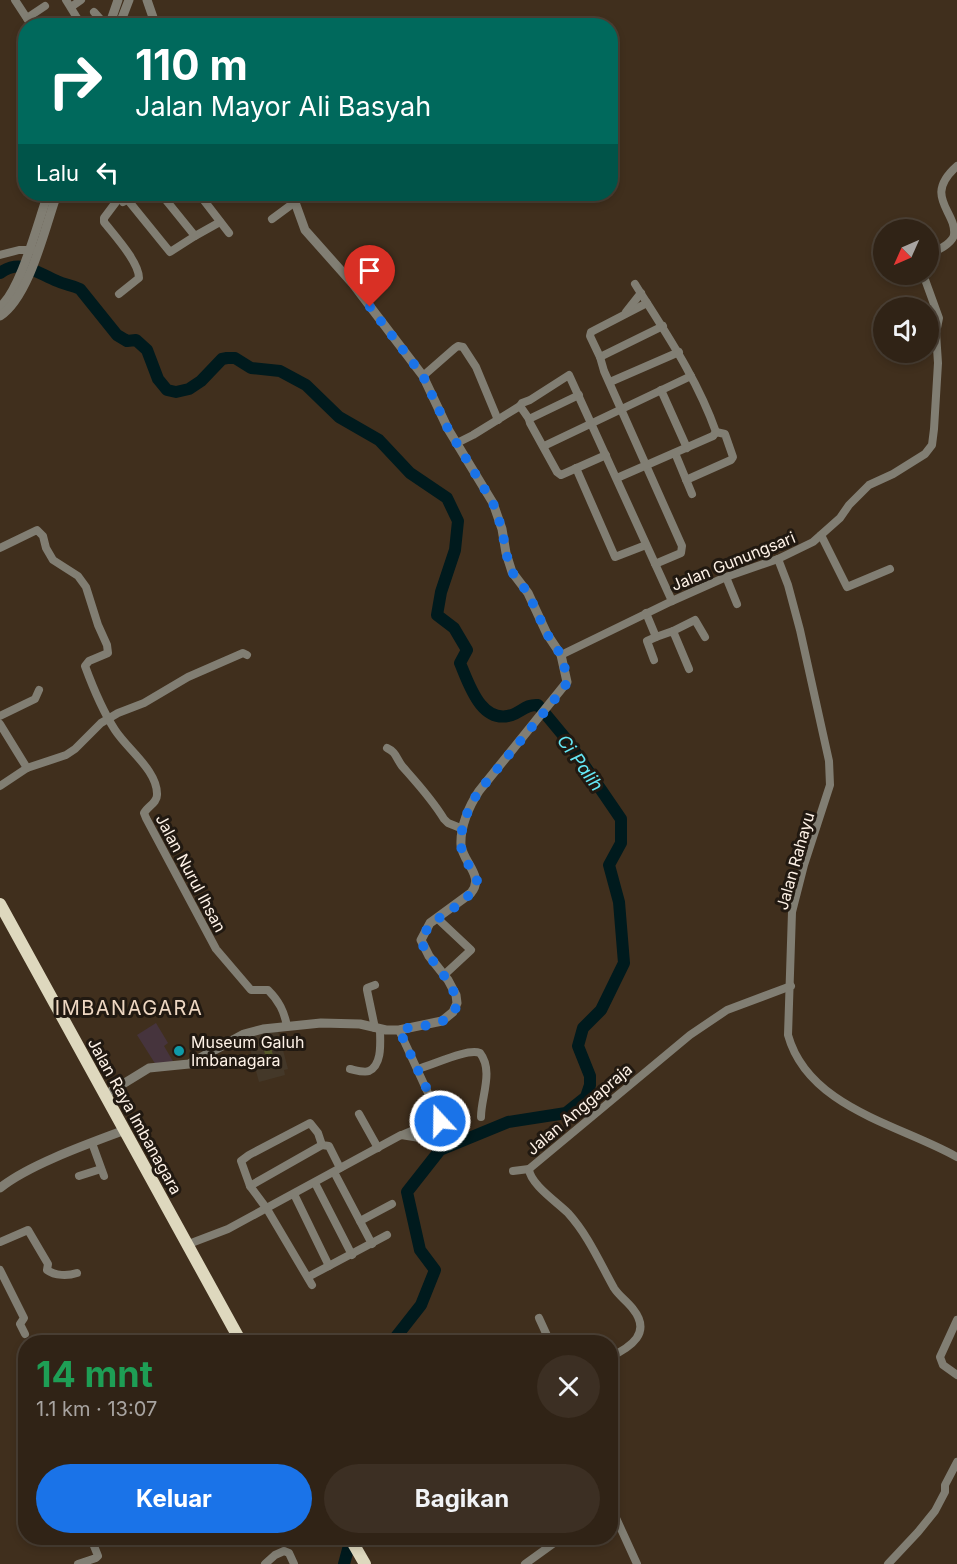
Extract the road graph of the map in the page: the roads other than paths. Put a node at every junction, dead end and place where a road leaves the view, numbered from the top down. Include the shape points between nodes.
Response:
1 (15, 0) edge
2 (81, 0) edge
3 (118, 0) edge
4 (129, 0) edge
5 (147, 0) edge
6 (69, 4) edge
7 (45, 6) dead end
8 (94, 12) dead end
9 (27, 18) joint
10 (77, 18) edge
11 (99, 18) edge
12 (112, 18) edge
13 (122, 18) edge
14 (153, 18) edge
15 (957, 166) edge
16 (46, 201) edge
17 (54, 201) edge
18 (119, 201) edge
19 (128, 201) edge
20 (167, 201) edge
21 (204, 201) edge
22 (295, 202) joint
23 (272, 219) dead end
24 (220, 222) junction
25 (229, 233) dead end
26 (195, 236) junction
27 (939, 248) edge
28 (32, 252) junction
29 (0, 255) edge
30 (22, 279) junction
31 (635, 284) dead end
32 (927, 285) edge
33 (641, 293) junction
34 (119, 294) dead end
35 (647, 303) junction
36 (0, 307) edge
37 (626, 312) junction
38 (0, 315) edge
39 (663, 326) junction
40 (679, 352) junction
41 (600, 357) junction
42 (423, 376) junction
43 (691, 376) junction
44 (610, 382) junction
45 (661, 390) junction
46 (579, 395) junction
47 (520, 406) junction
48 (622, 408) junction
49 (529, 419) junction
50 (498, 420) junction
51 (591, 423) junction
52 (716, 432) junction
53 (456, 443) junction
54 (544, 446) junction
55 (687, 447) junction
56 (675, 453) junction
57 (606, 455) junction
58 (646, 466) junction
59 (576, 468) junction
60 (617, 478) junction
61 (687, 480) junction
62 (692, 494) dead end
63 (821, 536) junction
64 (646, 545) junction
65 (0, 548) edge
66 (778, 559) junction
67 (655, 564) junction
68 (890, 569) dead end
69 (726, 577) junction
70 (672, 601) junction
71 (737, 604) dead end
72 (646, 613) junction
73 (673, 631) junction
74 (656, 637) junction
75 (705, 637) dead end
76 (247, 655) dead end
77 (561, 655) junction
78 (654, 660) dead end
79 (689, 669) dead end
80 (39, 690) dead end
81 (0, 716) edge
82 (108, 718) junction
83 (0, 724) edge
84 (387, 748) dead end
85 (27, 768) junction
86 (0, 786) edge
87 (463, 829) junction
88 (0, 904) edge
89 (438, 919) junction
90 (444, 975) junction
91 (375, 985) dead end
92 (791, 986) junction
93 (287, 1026) junction
94 (377, 1028) junction
95 (399, 1030) junction
96 (350, 1069) dead end
97 (417, 1069) junction
98 (105, 1095) junction
99 (359, 1114) dead end
100 (481, 1117) dead end
101 (426, 1126) junction
102 (126, 1130) junction
103 (401, 1135) junction
104 (426, 1139) junction
105 (439, 1141) dead end
106 (92, 1143) junction
107 (322, 1145) junction
108 (378, 1148) junction
109 (957, 1157) edge
110 (529, 1169) junction
111 (337, 1170) junction
112 (513, 1171) dead end
113 (79, 1176) dead end
114 (315, 1183) junction
115 (250, 1186) junction
116 (0, 1188) edge
117 (294, 1194) junction
118 (392, 1204) dead end
119 (267, 1209) junction
120 (360, 1221) junction
121 (387, 1235) dead end
122 (0, 1242) edge
123 (372, 1244) junction
124 (186, 1245) junction
125 (352, 1255) junction
126 (330, 1266) junction
127 (0, 1270) edge
128 (77, 1272) dead end
129 (539, 1318) dead end
130 (957, 1320) edge
131 (25, 1334) dead end
132 (237, 1335) edge
133 (547, 1335) edge
134 (618, 1352) edge
135 (957, 1375) edge
136 (957, 1462) edge
137 (618, 1522) edge
138 (94, 1545) edge
139 (354, 1545) edge
140 (551, 1545) edge
141 (78, 1564) edge
142 (266, 1564) edge
143 (294, 1564) edge
144 (365, 1564) edge
145 (525, 1564) edge
146 (637, 1564) edge
147 (888, 1564) edge

1 - 9 street
2 - 6 street
3 - 12 street
4 - 13 street
5 - 14 street
6 - 10 street
7 - 9 street
8 - 11 street
15 - 27 street via 946,179 942,197 955,235
16 - 28 street
17 - 28 street
18 - 34 street via 104,222 139,274
19 - 26 street via 170,252
20 - 26 street
21 - 24 street
22 - 23 street
22 - 42 street via 303,227
24 - 25 street
24 - 26 street
28 - 29 street via 20,250
28 - 30 street
30 - 36 street
30 - 38 street via 12,306
31 - 33 street
32 - 63 street, Jalan Gunungsari via 939,318 932,445 916,460 869,485
33 - 35 street
33 - 37 street
35 - 37 street
35 - 39 street
37 - 41 street via 590,333
39 - 40 street
39 - 41 street
40 - 43 street
40 - 44 street
41 - 44 street
42 - 50 street via 455,348 463,347 476,367
42 - 53 street
43 - 45 street
43 - 52 street
44 - 48 street
45 - 48 street
45 - 55 street
46 - 47 street via 568,375
46 - 49 street
46 - 51 street
47 - 49 street
47 - 50 street
48 - 51 street
48 - 58 street
49 - 54 street
50 - 53 street
51 - 54 street
51 - 57 street
52 - 55 street
52 - 61 street via 725,434 733,457
53 - 77 street via 493,503 512,572 528,593
54 - 59 street via 561,475
55 - 56 street
56 - 58 street
56 - 61 street
57 - 59 street
57 - 60 street
58 - 60 street
58 - 67 street via 683,550
59 - 64 street via 615,557
60 - 64 street
61 - 62 street
63 - 66 street, Jalan Gunungsari
63 - 68 street via 847,586
64 - 67 street
65 - 82 street via 37,530 53,560 78,576 86,587 108,653 85,666
66 - 69 street, Jalan Gunungsari
66 - 92 street, Jalan Rahayu via 794,604 824,734 830,785 792,912
67 - 70 street
69 - 70 street, Jalan Gunungsari
69 - 71 street
70 - 72 street, Jalan Gunungsari
72 - 74 street
72 - 77 street, Jalan Gunungsari
73 - 74 street
73 - 75 street via 695,620
73 - 79 street
74 - 78 street via 647,643
76 - 82 street via 243,652 224,660
77 - 87 street via 567,682 479,791 469,806
80 - 81 street via 35,699
82 - 85 street via 66,755
82 - 93 street, Jalan Nurul Ihsan via 122,741 152,773 156,800 144,813 216,949 251,990 268,990 274,995
83 - 85 street
84 - 87 street via 396,753 444,819
85 - 86 street
87 - 89 street via 462,849 477,880 476,886
88 - 98 highway, Jalan Raya Imbanagara
89 - 90 street via 430,924 421,940
89 - 90 street via 471,950
90 - 95 street via 456,994 453,1012 442,1021
91 - 94 street via 367,990
92 - 109 street, Jalan Rahayu via 790,1042 819,1084 870,1118
92 - 110 street, Jalan Anggapraja via 728,1010 690,1035
93 - 94 street via 321,1023
93 - 98 street via 244,1034 189,1064 149,1068
94 - 95 street
94 - 96 street via 379,1056 372,1069
95 - 97 street
97 - 100 street via 456,1055 480,1053 487,1078
97 - 101 street via 440,1117 440,1121
98 - 102 highway, Jalan Raya Imbanagara
99 - 108 street
101 - 103 street
101 - 104 street
102 - 106 street
102 - 124 highway, Jalan Raya Imbanagara
103 - 104 street
103 - 108 street
104 - 105 street
106 - 113 street via 102,1173
106 - 116 street via 11,1179
107 - 111 street via 329,1146
107 - 115 street
107 - 115 street via 310,1123 249,1155 241,1164
108 - 111 street
110 - 112 street
110 - 134 street, Jalan Anggapraja via 532,1180 574,1221 640,1321 634,1342
111 - 114 street
111 - 120 street
114 - 117 street
114 - 125 street
115 - 119 street
117 - 119 street
117 - 126 street
118 - 120 street
119 - 124 street
119 - 126 street via 310,1281
120 - 123 street
121 - 123 street
122 - 128 street via 28,1230 50,1273
123 - 125 street
124 - 132 highway, Jalan Raya Imbanagara
125 - 126 street
127 - 131 street via 24,1318 20,1324
129 - 133 street
130 - 135 street via 940,1360
136 - 147 street via 935,1511
137 - 146 street
138 - 141 street via 98,1556
139 - 144 highway
140 - 145 street
142 - 143 street via 284,1551

